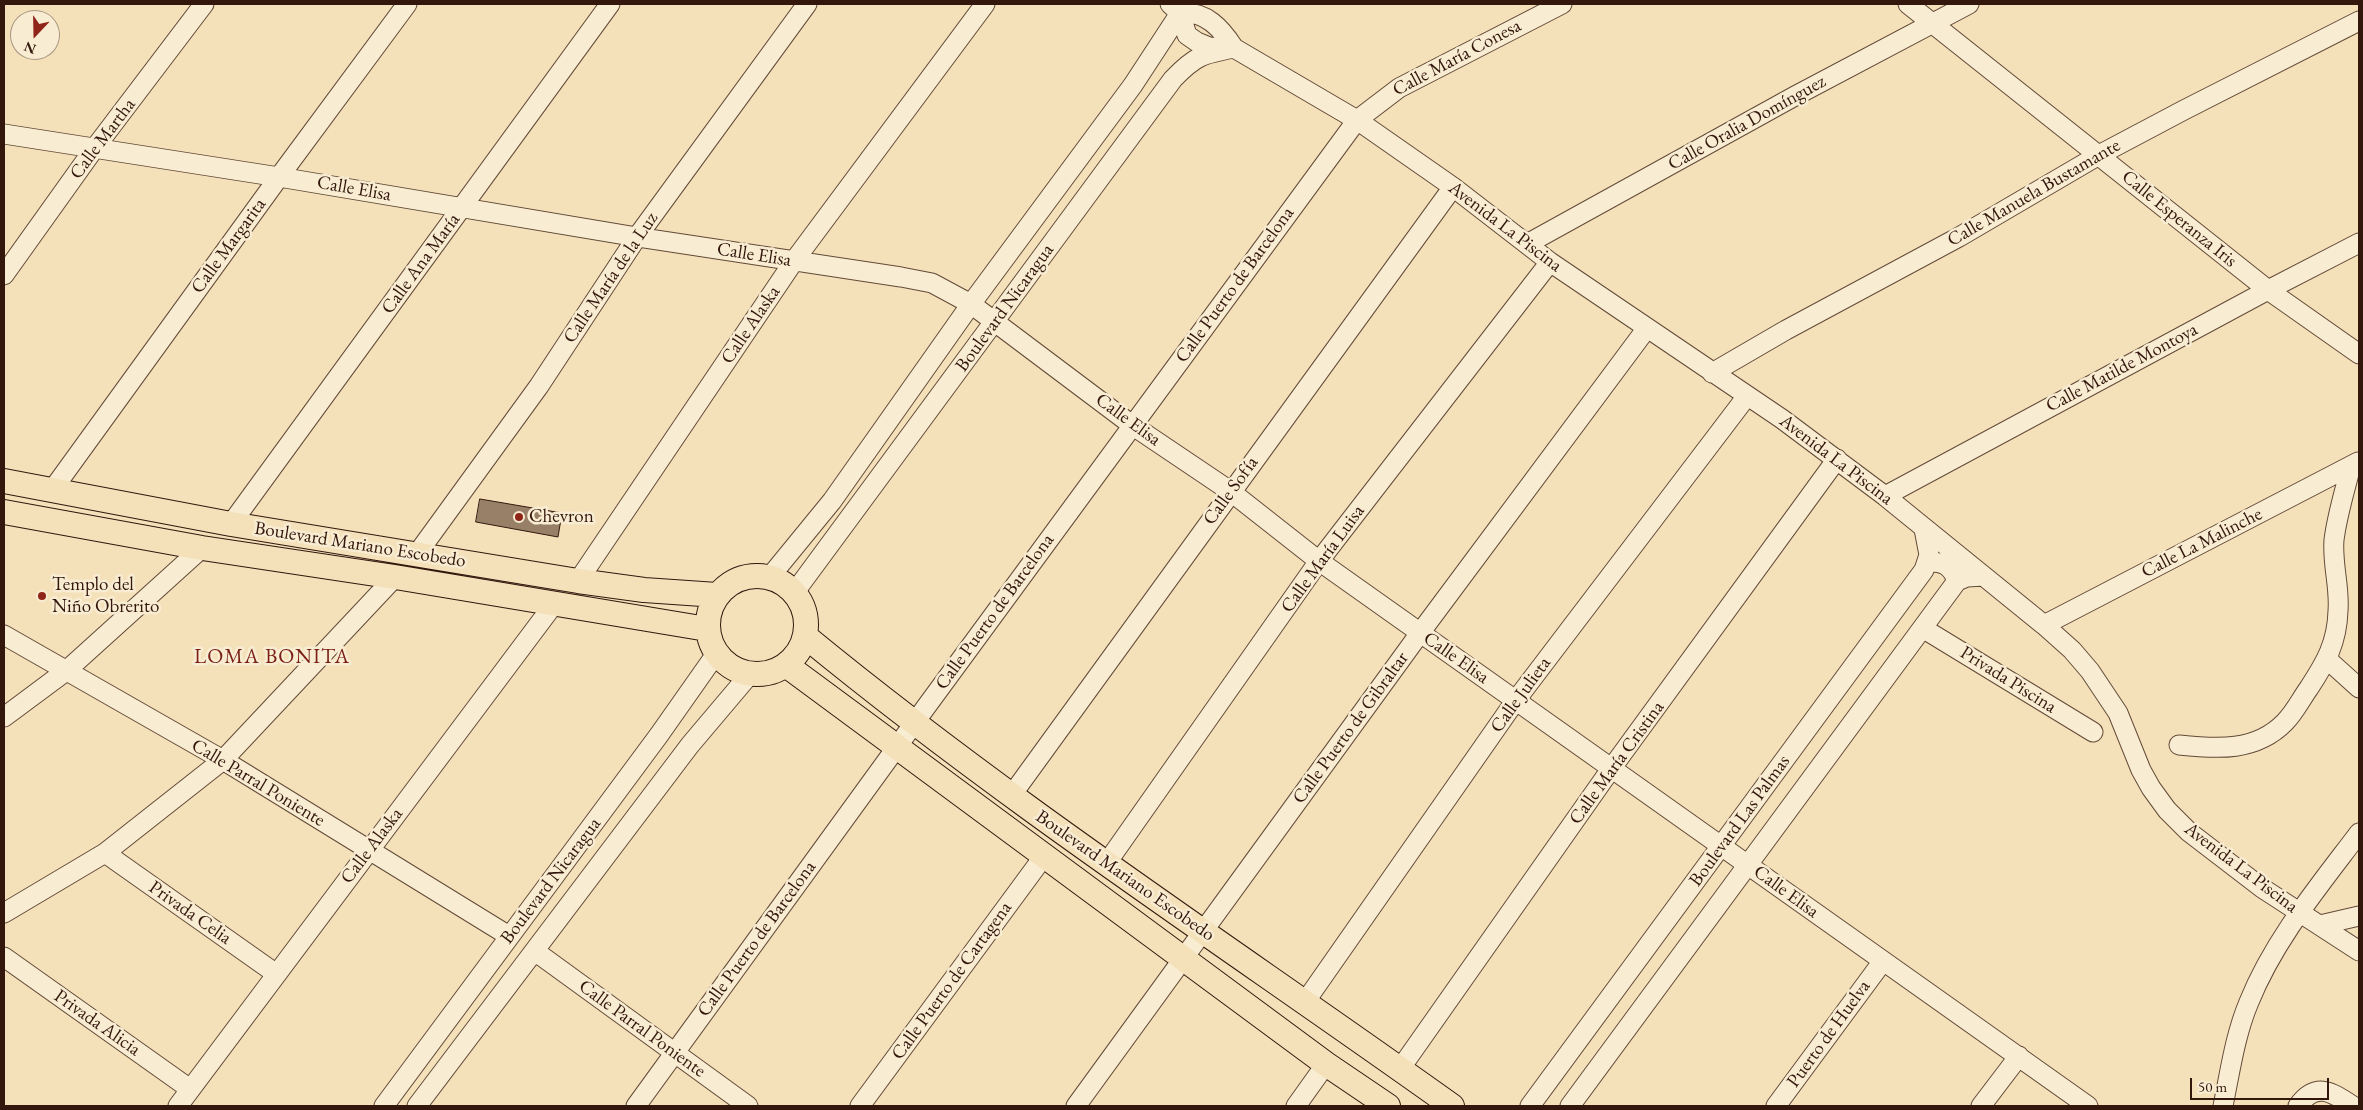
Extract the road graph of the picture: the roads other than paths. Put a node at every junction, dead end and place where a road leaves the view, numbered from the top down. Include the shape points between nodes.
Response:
1 (204, 4) edge
2 (407, 4) edge
3 (610, 4) edge
4 (807, 4) edge
5 (985, 4) edge
6 (1562, 4) edge
7 (1908, 4) edge
8 (1969, 4) edge
9 (1179, 7) edge
10 (2359, 21) edge
11 (1931, 24) junction
12 (1234, 48) junction
13 (1357, 120) junction
14 (4, 134) edge
15 (94, 149) junction
16 (2099, 155) junction
17 (279, 177) junction
18 (1453, 187) junction
19 (462, 208) junction
20 (637, 237) junction
21 (2359, 243) edge
22 (1527, 244) junction
23 (794, 261) junction
24 (1550, 262) junction
25 (4, 275) edge
26 (2268, 290) junction
27 (971, 304) junction
28 (995, 322) junction
29 (1647, 328) junction
30 (2359, 354) edge
31 (1712, 373) junction
32 (1747, 396) junction
33 (1132, 425) junction
34 (1837, 459) junction
35 (2355, 463) edge
36 (4, 481) edge
37 (53, 489) junction
38 (1230, 491) junction
39 (1885, 496) junction
40 (4, 512) edge
41 (231, 524) junction
42 (1924, 529) junction
43 (202, 548) junction
44 (418, 554) junction
45 (1319, 561) junction
46 (1928, 562) junction
47 (1984, 576) junction
48 (394, 577) junction
49 (769, 578) junction
50 (578, 581) junction
51 (1957, 581) junction
52 (794, 593) junction
53 (717, 595) junction
54 (554, 604) junction
55 (2044, 625) junction
56 (1924, 628) junction
57 (707, 629) junction
58 (1420, 633) junction
59 (4, 635) edge
60 (805, 636) junction
61 (716, 654) junction
62 (2328, 660) junction
63 (786, 665) junction
64 (66, 671) junction
65 (750, 674) junction
66 (2359, 688) edge
67 (1516, 700) junction
68 (4, 717) edge
69 (915, 722) junction
70 (2093, 732) dead end
71 (2179, 744) dead end
72 (896, 748) junction
73 (223, 760) junction
74 (1611, 769) junction
75 (1011, 796) junction
76 (2359, 833) edge
77 (1722, 846) junction
78 (370, 850) junction
79 (105, 853) junction
80 (1044, 856) junction
81 (1106, 864) junction
82 (1749, 865) junction
83 (4, 913) edge
84 (2300, 913) junction
85 (2359, 916) edge
86 (2320, 926) junction
87 (1203, 932) junction
88 (509, 936) junction
89 (2359, 951) edge
90 (536, 952) junction
91 (4, 957) edge
92 (1184, 959) junction
93 (1882, 961) junction
94 (276, 973) junction
95 (1305, 1002) junction
96 (674, 1052) junction
97 (2019, 1056) junction
98 (1326, 1064) junction
99 (1400, 1069) junction
100 (190, 1089) junction
101 (178, 1106) edge
102 (384, 1106) edge
103 (417, 1106) edge
104 (636, 1106) edge
105 (748, 1106) edge
106 (860, 1106) edge
107 (1076, 1106) edge
108 (1296, 1106) edge
109 (1388, 1106) edge
110 (1452, 1106) edge
111 (1530, 1106) edge
112 (1570, 1106) edge
113 (1776, 1106) edge
114 (1981, 1106) edge
115 (2088, 1106) edge
116 (2223, 1106) edge
117 (2298, 1106) edge
118 (2353, 1106) edge

1 - 15 street, Calle Martha
2 - 17 street, Calle Margarita
3 - 19 street, Calle Ana María
4 - 20 street, Calle María de la Luz
5 - 23 street, Calle Alaska
6 - 13 street, Calle María Conesa via 1399,88
7 - 11 street, Calle Esperanza Iris
8 - 11 street, Calle Oralia Domínguez
9 - 12 street, Avenida La Piscina via 1213,23 1224,32
9 - 12 street, Avenida La Piscina via 1187,35 1209,46
9 - 27 street, Boulevard Nicaragua via 1134,85
10 - 16 street, Calle Manuela Bustamante
11 - 16 street, Calle Esperanza Iris
11 - 22 street, Calle Oralia Domínguez
12 - 13 street, Avenida La Piscina
12 - 28 street, Boulevard Nicaragua via 1194,58 1174,79
13 - 18 street, Avenida La Piscina
13 - 33 street, Calle Puerto de Barcelona
14 - 15 street, Calle Elisa
15 - 17 street, Calle Elisa
15 - 25 street, Calle Martha
16 - 26 street, Calle Esperanza Iris
16 - 31 street, Calle Manuela Bustamante via 1959,237
17 - 19 street, Calle Elisa
17 - 37 street, Calle Margarita
18 - 22 street, Avenida La Piscina
18 - 38 street, Calle Sofía
19 - 20 street, Calle Elisa
19 - 41 street, Calle Ana María
20 - 23 street, Calle Elisa
20 - 44 street, Calle María de la Luz via 539,386
21 - 26 street, Calle Matilde Montoya
22 - 24 street, Avenida La Piscina
23 - 27 street, Calle Elisa via 920,280
23 - 50 street, Calle Alaska
24 - 29 street, Avenida La Piscina
24 - 45 street, Calle María Luisa
26 - 30 street, Calle Esperanza Iris
26 - 39 street, Calle Matilde Montoya
27 - 28 street, Calle Elisa
27 - 49 street, Boulevard Nicaragua via 832,501
28 - 33 street, Calle Elisa
28 - 52 street, Boulevard Nicaragua
29 - 31 street, Avenida La Piscina
29 - 58 street, Calle Puerto de Gibraltar
31 - 32 street, Avenida La Piscina
32 - 34 street, Avenida La Piscina
32 - 67 street, Calle Julieta
33 - 38 street, Calle Elisa
33 - 69 street, Calle Puerto de Barcelona
34 - 39 street, Avenida La Piscina
34 - 74 street, Calle María Cristina
35 - 55 street, Calle La Malinche
35 - 62 street via 2334,538 2333,561 2339,611
36 - 37 main road, Boulevard Mariano Escobedo
37 - 41 main road, Boulevard Mariano Escobedo
38 - 45 street, Calle Elisa
38 - 75 street, Calle Sofía
39 - 42 street, Avenida La Piscina
40 - 43 main road, Boulevard Mariano Escobedo
41 - 44 main road, Boulevard Mariano Escobedo
42 - 46 street
42 - 47 street, Avenida La Piscina
43 - 48 main road, Boulevard Mariano Escobedo
43 - 64 street
44 - 50 main road, Boulevard Mariano Escobedo
45 - 58 street, Calle Elisa
45 - 81 street, Calle María Luisa
46 - 51 street via 1939,562 1951,568
46 - 77 street, Boulevard Las Palmas
47 - 51 street
47 - 55 street, Avenida La Piscina
48 - 54 main road, Boulevard Mariano Escobedo
48 - 73 street
49 - 52 main road
49 - 53 main road via 741,579
50 - 53 main road, Boulevard Mariano Escobedo
51 - 56 street, Boulevard Las Palmas
52 - 60 main road via 805,614
53 - 57 main road via 711,606
54 - 57 main road, Boulevard Mariano Escobedo
54 - 78 street, Calle Alaska
55 - 84 street, Avenida La Piscina via 2090,670 2118,713 2141,770 2167,810 2215,854
56 - 70 street, Privada Piscina
56 - 82 street, Boulevard Las Palmas
57 - 61 main road
58 - 67 street, Calle Elisa
58 - 87 street, Calle Puerto de Gibraltar
59 - 64 street, Calle Parral Poniente
60 - 63 main road via 798,652
60 - 69 main road, Boulevard Mariano Escobedo
61 - 65 main road via 726,664
61 - 88 street, Boulevard Nicaragua
62 - 66 street
62 - 71 street via 2287,720 2259,741 2227,749
63 - 65 main road via 763,674
63 - 72 main road, Boulevard Mariano Escobedo
64 - 68 street
64 - 73 street, Calle Parral Poniente
65 - 90 street, Boulevard Nicaragua via 690,745
67 - 74 street, Calle Elisa
67 - 95 street, Calle Julieta
69 - 72 street, Calle Puerto de Barcelona
69 - 75 main road, Boulevard Mariano Escobedo
72 - 80 main road, Boulevard Mariano Escobedo
72 - 96 street, Calle Puerto de Barcelona
73 - 78 street, Calle Parral Poniente
73 - 79 street
74 - 77 street, Calle Elisa
74 - 99 street, Calle María Cristina
75 - 81 main road, Boulevard Mariano Escobedo
76 - 84 street
77 - 82 street, Calle Elisa
77 - 111 street, Boulevard Las Palmas
78 - 88 street, Calle Parral Poniente
78 - 94 street, Calle Alaska
79 - 83 street
79 - 94 street, Privada Celia
80 - 92 main road, Boulevard Mariano Escobedo
80 - 106 street, Calle Puerto de Cartagena
81 - 87 main road, Boulevard Mariano Escobedo
82 - 93 street, Calle Elisa
82 - 112 street, Boulevard Las Palmas
84 - 86 street, Avenida La Piscina
84 - 116 street via 2272,956 2248,1003
85 - 86 street
86 - 89 street, Avenida La Piscina
87 - 92 street, Calle Puerto de Gibraltar
87 - 95 main road, Boulevard Mariano Escobedo
88 - 102 street, Boulevard Nicaragua
90 - 96 street, Calle Parral Poniente
90 - 103 street, Boulevard Nicaragua
91 - 100 street, Privada Alicia
92 - 98 main road, Boulevard Mariano Escobedo
92 - 107 street, Calle Puerto de Gibraltar
93 - 97 street, Calle Elisa
93 - 113 street, Puerto de Huelva
94 - 100 street, Calle Alaska
95 - 99 main road, Boulevard Mariano Escobedo
96 - 104 street, Calle Puerto de Barcelona
96 - 105 street, Calle Parral Poniente
97 - 114 street
97 - 115 street, Calle Elisa
98 - 108 street
98 - 109 main road, Boulevard Mariano Escobedo
99 - 110 main road, Boulevard Mariano Escobedo
100 - 101 street, Calle Alaska
117 - 118 street via 2305,1096 2321,1091 2336,1094

